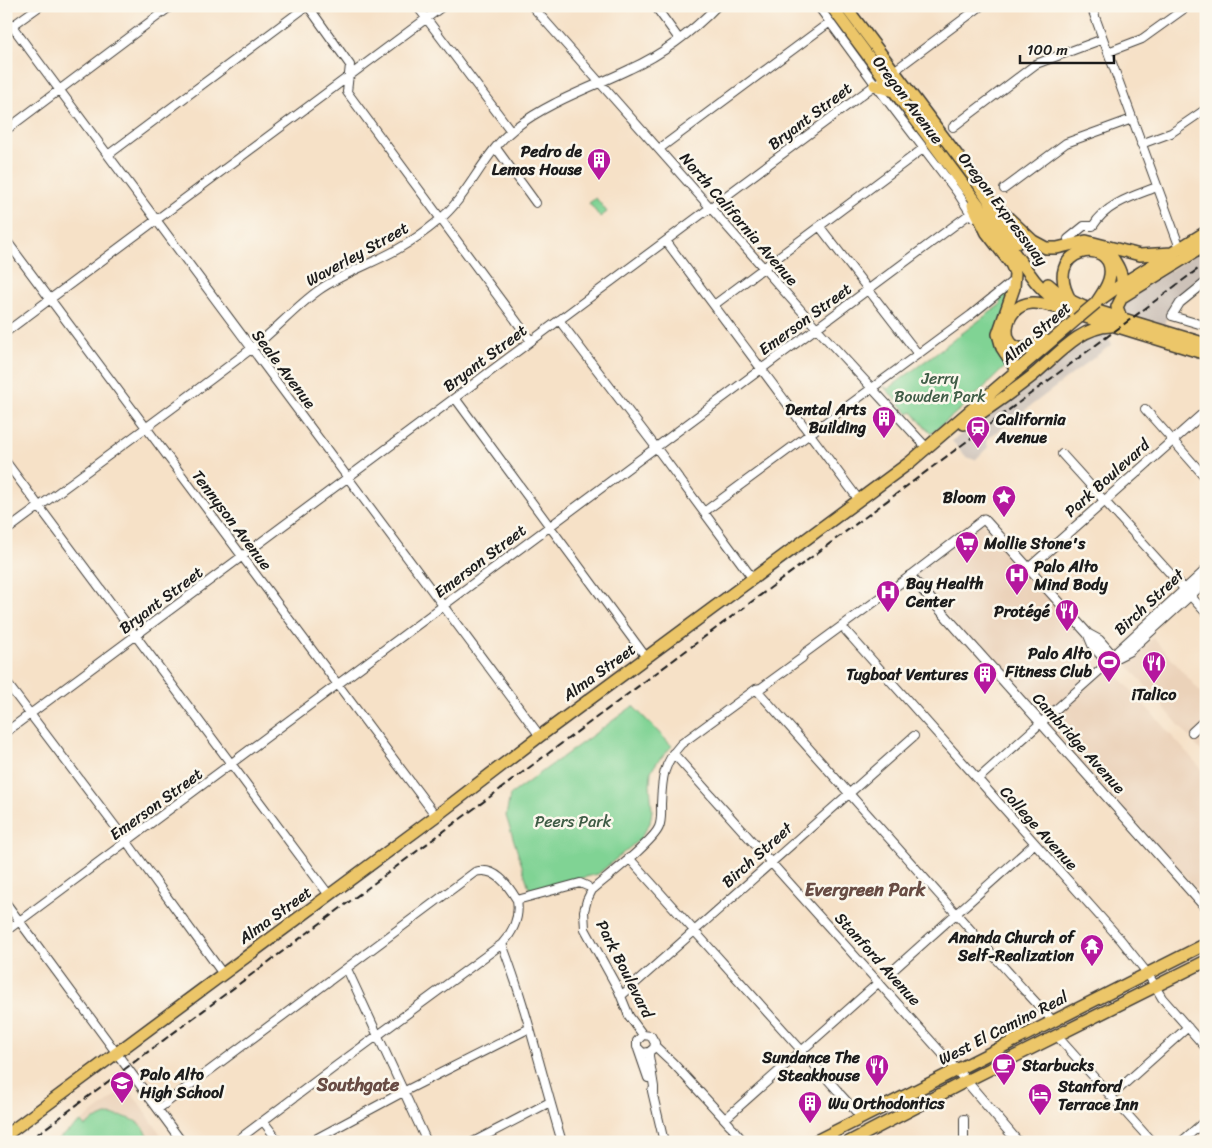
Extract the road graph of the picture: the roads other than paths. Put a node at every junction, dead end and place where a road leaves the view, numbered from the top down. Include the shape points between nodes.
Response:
1 (40, 6) edge
2 (171, 6) edge
3 (307, 6) edge
4 (417, 6) edge
5 (443, 6) edge
6 (532, 6) edge
7 (655, 6) edge
8 (717, 6) edge
9 (818, 6) edge
10 (831, 6) edge
11 (845, 6) edge
12 (981, 6) edge
13 (1091, 6) edge
14 (1188, 6) edge
15 (6, 18) edge
16 (426, 18) junction
17 (830, 22) junction
18 (12, 26) junction
19 (1103, 38) junction
20 (679, 39) junction
21 (1108, 52) junction
22 (889, 74) junction
23 (349, 76) junction
24 (600, 82) junction
25 (875, 85) junction
26 (60, 91) junction
27 (894, 91) junction
28 (1206, 109) edge
29 (1132, 119) junction
30 (953, 127) dead end
31 (6, 130) edge
32 (511, 131) junction
33 (1141, 144) junction
34 (496, 148) junction
35 (924, 148) junction
36 (659, 149) junction
37 (108, 155) junction
38 (1157, 187) junction
39 (960, 188) junction
40 (1004, 190) dead end
41 (991, 202) junction
42 (536, 203) dead end
43 (710, 208) junction
44 (970, 214) junction
45 (440, 219) junction
46 (156, 220) junction
47 (820, 227) junction
48 (1206, 232) edge
49 (987, 233) junction
50 (1068, 238) dead end
51 (6, 240) edge
52 (666, 241) junction
53 (1095, 243) junction
54 (1206, 245) edge
55 (1176, 251) junction
56 (764, 268) junction
57 (1015, 278) junction
58 (1206, 282) edge
59 (1122, 284) junction
60 (868, 290) junction
61 (50, 299) junction
62 (1072, 302) junction
63 (1096, 303) junction
64 (714, 305) junction
65 (1078, 317) junction
66 (559, 320) junction
67 (1121, 322) junction
68 (1206, 326) edge
69 (817, 328) junction
70 (1062, 331) junction
71 (6, 332) edge
72 (531, 341) junction
73 (1206, 344) edge
74 (252, 348) junction
75 (918, 354) junction
76 (1206, 354) edge
77 (761, 368) junction
78 (1017, 371) junction
79 (872, 388) junction
80 (455, 398) junction
81 (1145, 409) dead end
82 (1206, 411) edge
83 (146, 427) junction
84 (810, 434) junction
85 (942, 435) junction
86 (1172, 440) junction
87 (656, 447) junction
88 (927, 448) junction
89 (1062, 454) dead end
90 (6, 462) edge
91 (348, 477) junction
92 (1206, 478) edge
93 (859, 500) junction
94 (1105, 500) junction
95 (40, 506) junction
96 (704, 512) junction
97 (984, 519) joint
98 (550, 527) junction
99 (6, 530) edge
100 (242, 556) junction
101 (1029, 568) junction
102 (1206, 570) edge
103 (910, 576) junction
104 (753, 579) junction
105 (1206, 581) edge
106 (1187, 592) junction
107 (443, 606) junction
108 (1206, 613) edge
109 (846, 631) dead end
110 (137, 636) junction
111 (646, 657) junction
112 (1112, 660) junction
113 (6, 682) edge
114 (337, 685) junction
115 (756, 689) junction
116 (30, 714) junction
117 (1206, 719) edge
118 (1041, 723) junction
119 (6, 732) edge
120 (1192, 732) dead end
121 (540, 736) junction
122 (914, 736) dead end
123 (674, 753) junction
124 (232, 764) junction
125 (978, 779) junction
126 (849, 793) junction
127 (436, 816) junction
128 (127, 842) junction
129 (1034, 844) junction
130 (629, 858) junction
131 (772, 862) junction
132 (587, 886) dead end
133 (329, 895) junction
134 (517, 900) junction
135 (6, 903) edge
136 (1206, 908) edge
137 (956, 913) junction
138 (20, 921) junction
139 (6, 931) edge
140 (694, 931) junction
141 (502, 944) junction
142 (1206, 944) edge
143 (1206, 961) edge
144 (347, 969) junction
145 (890, 973) dead end
146 (223, 974) junction
147 (1148, 974) junction
148 (879, 982) junction
149 (1155, 987) junction
150 (621, 996) junction
151 (1053, 1021) junction
152 (1188, 1027) junction
153 (530, 1028) junction
154 (378, 1034) junction
155 (643, 1035) junction
156 (1057, 1036) junction
157 (1206, 1048) edge
158 (638, 1049) junction
159 (652, 1049) junction
160 (801, 1050) junction
161 (117, 1053) junction
162 (956, 1069) junction
163 (966, 1081) junction
164 (403, 1092) junction
165 (654, 1094) junction
166 (1112, 1096) junction
167 (550, 1102) junction
168 (158, 1109) junction
169 (862, 1118) junction
170 (964, 1119) dead end
171 (1206, 1120) edge
172 (264, 1121) junction
173 (729, 1124) junction
174 (8, 1130) edge
175 (182, 1142) edge
176 (235, 1142) edge
177 (279, 1142) edge
178 (310, 1142) edge
179 (427, 1142) edge
180 (473, 1142) edge
181 (562, 1142) edge
182 (664, 1142) edge
183 (744, 1142) edge
184 (814, 1142) edge
185 (849, 1142) edge
186 (964, 1142) edge
187 (1018, 1142) edge
188 (1152, 1142) edge
189 (1181, 1142) edge

1 - 18 street
2 - 26 street
3 - 23 street via 350,65
3 - 37 street
4 - 16 street
5 - 16 street
6 - 24 street, North California Avenue
7 - 20 street
8 - 20 street, Waverley Street
9 - 17 street, Oregon Avenue
10 - 22 main road, Oregon Expressway
11 - 22 main road, Oregon Expressway
12 - 22 street, Bryant Street
13 - 19 street
14 - 21 street via 1142,39
15 - 18 street, Seale Avenue
16 - 23 street
16 - 32 street
17 - 25 street, Oregon Avenue
17 - 36 street
18 - 26 street, Seale Avenue
19 - 21 street
19 - 30 street via 1036,64
20 - 24 street, Waverley Street via 652,58
21 - 29 street
22 - 25 street, Bryant Street
22 - 27 main road, Oregon Expressway
22 - 41 main road, Oregon Expressway
23 - 45 street via 347,92
23 - 46 street
24 - 32 street, Waverley Street via 551,105
24 - 36 street, North California Avenue
25 - 27 main road
25 - 35 street, Oregon Avenue
25 - 43 street, Bryant Street
26 - 31 street
26 - 37 street, Seale Avenue
27 - 39 main road, Oregon Expressway
28 - 33 street via 1171,133
29 - 33 street
29 - 40 street via 1066,143
32 - 34 street, Waverley Street
33 - 38 street
34 - 42 street
34 - 45 street, Waverley Street via 464,194
35 - 39 street, Oregon Avenue
35 - 47 street
36 - 43 street, North California Avenue
37 - 46 street, Seale Avenue
38 - 50 street via 1119,202 1102,214 1093,226 1084,226
38 - 55 street
39 - 44 street, Oregon Avenue
39 - 49 main road
39 - 65 main road, Oregon Expressway via 1044,291
41 - 53 main road via 1041,246 1051,248 1086,241
41 - 62 main road, Oregon Expressway via 1041,276 1053,290
43 - 52 street, Bryant Street
43 - 56 street, North California Avenue
44 - 49 street, Oregon Avenue
44 - 60 street, Emerson Street
45 - 72 street
45 - 74 street, Waverley Street via 398,250 321,288
46 - 61 street
46 - 74 street, Seale Avenue
47 - 56 street
47 - 60 street
48 - 55 main road, Alma Street
49 - 57 main road, Oregon Avenue via 1011,264
51 - 61 street, Tennyson Avenue
52 - 64 street
52 - 66 street, Bryant Street
53 - 55 main road via 1140,255
53 - 59 main road via 1111,255 1119,268
54 - 67 main road via 1122,298 1118,308
55 - 59 main road, Alma Street
56 - 64 street
56 - 69 street, North California Avenue
57 - 75 street
57 - 78 main road via 998,334 1003,350
58 - 68 street via 1180,303 1172,316
59 - 63 main road, Alma Street
60 - 69 street, Emerson Street
60 - 75 street
61 - 71 street
61 - 83 street, Tennyson Avenue
62 - 63 main road via 1063,283 1065,267 1075,254 1090,251 1103,256 1110,269 1108,284
62 - 67 main road, Oregon Expressway
63 - 65 main road, Alma Street, bridge
64 - 77 street
65 - 67 main road, Oregon Expressway
65 - 70 main road, Alma Street
65 - 70 main road via 1044,304 1028,304 1013,313 1006,328 1010,342 1022,349 1031,348
66 - 72 street, Bryant Street
66 - 87 street
67 - 73 main road, Oregon Expressway
67 - 76 main road, Oregon Expressway
67 - 85 main road via 1085,333 984,411
69 - 77 street, Emerson Street
69 - 79 street, North California Avenue
70 - 78 main road, Alma Street
72 - 80 street, Bryant Street
74 - 83 street, Waverley Street
74 - 91 street, Seale Avenue
75 - 79 street
77 - 84 street
77 - 87 street, Emerson Street
78 - 85 main road, Alma Street
79 - 84 street
79 - 88 street, North California Avenue
80 - 91 street, Bryant Street
80 - 98 street
81 - 86 street
82 - 86 street, Park Boulevard
83 - 95 street, Waverley Street
83 - 100 street, Tennyson Avenue
84 - 93 street
84 - 96 street
85 - 88 main road, Alma Street
86 - 92 street
86 - 94 street, Park Boulevard
87 - 96 street
87 - 98 street, Emerson Street
88 - 93 main road, Alma Street
89 - 94 street
90 - 95 street
91 - 100 street, Bryant Street
91 - 107 street, Seale Avenue
93 - 104 main road, Alma Street
94 - 101 street, Park Boulevard
94 - 106 street
95 - 99 street, Waverley Street
95 - 110 street
96 - 104 street
97 - 101 street
97 - 103 street, Park Boulevard
98 - 107 street, Emerson Street
98 - 111 street
100 - 110 street, Bryant Street
100 - 114 street, Tennyson Avenue
101 - 112 street via 1088,634 1092,646
102 - 106 street, Birch Street
103 - 115 street, Park Boulevard
103 - 118 street, Cambridge Avenue
104 - 111 main road, Alma Street
105 - 106 street, Birch Street
106 - 108 street
106 - 112 street, Birch Street via 1118,651
107 - 114 street, Emerson Street
107 - 121 street, Seale Avenue
109 - 125 street, College Avenue
110 - 116 street, Bryant Street
110 - 124 street
111 - 121 main road, Alma Street
112 - 118 street, Birch Street
113 - 116 street
114 - 124 street, Emerson Street
114 - 127 street, Tennyson Avenue
115 - 123 street, Park Boulevard via 681,744
115 - 126 street
116 - 119 street, Bryant Street
116 - 128 street
117 - 120 street
118 - 125 street, Birch Street
118 - 136 street, Cambridge Avenue
121 - 127 main road, Alma Street
122 - 126 street, Birch Street
123 - 130 street, Park Boulevard via 663,776 658,829
123 - 131 street, Stanford Avenue
124 - 128 street, Emerson Street
124 - 133 street
125 - 129 street, College Avenue
126 - 131 street, Birch Street
126 - 137 street
127 - 133 main road, Alma Street
128 - 138 street, Emerson Street
128 - 146 street
129 - 137 street
129 - 147 street, College Avenue
130 - 140 street
130 - 150 street, Park Boulevard via 592,890 584,918 587,932
131 - 140 street, Birch Street
131 - 148 street, Stanford Avenue
132 - 134 street via 580,884
133 - 146 main road, Alma Street
134 - 141 street via 517,919
134 - 144 street via 494,873 475,872
135 - 138 street
137 - 145 street
137 - 151 street
138 - 139 street, Emerson Street
138 - 161 street
140 - 150 street, Birch Street
140 - 160 street
141 - 153 street
141 - 154 street
142 - 147 main road, West El Camino Real
143 - 149 main road, West El Camino Real
144 - 154 street
144 - 168 street
146 - 161 main road, Alma Street
147 - 149 street, College Avenue
147 - 151 main road, West El Camino Real
148 - 160 street
148 - 162 street, Stanford Avenue
149 - 152 street, College Avenue
149 - 156 main road, West El Camino Real
150 - 155 street, Park Boulevard via 629,1016
151 - 162 main road, West El Camino Real
152 - 157 street, College Avenue
152 - 166 street
153 - 164 street
153 - 167 street
154 - 164 street
154 - 172 street
155 - 158 street, Park Boulevard via 637,1041
155 - 159 street, Park Boulevard via 654,1040
156 - 163 main road, West El Camino Real
156 - 166 street
158 - 159 street via 643,1053
158 - 165 street
159 - 165 street via 649,1063
159 - 173 street via 673,1063
160 - 169 street
160 - 173 street
161 - 168 street
161 - 174 main road, Alma Street
162 - 163 street, Stanford Avenue
162 - 169 main road, West El Camino Real
163 - 185 main road, West El Camino Real
163 - 187 street, Stanford Avenue
164 - 178 street
164 - 179 street
165 - 182 street
166 - 188 street
167 - 180 street
167 - 181 street
168 - 175 street
169 - 184 main road, West El Camino Real
170 - 186 street
171 - 189 street
172 - 176 street
172 - 177 street
173 - 183 street

